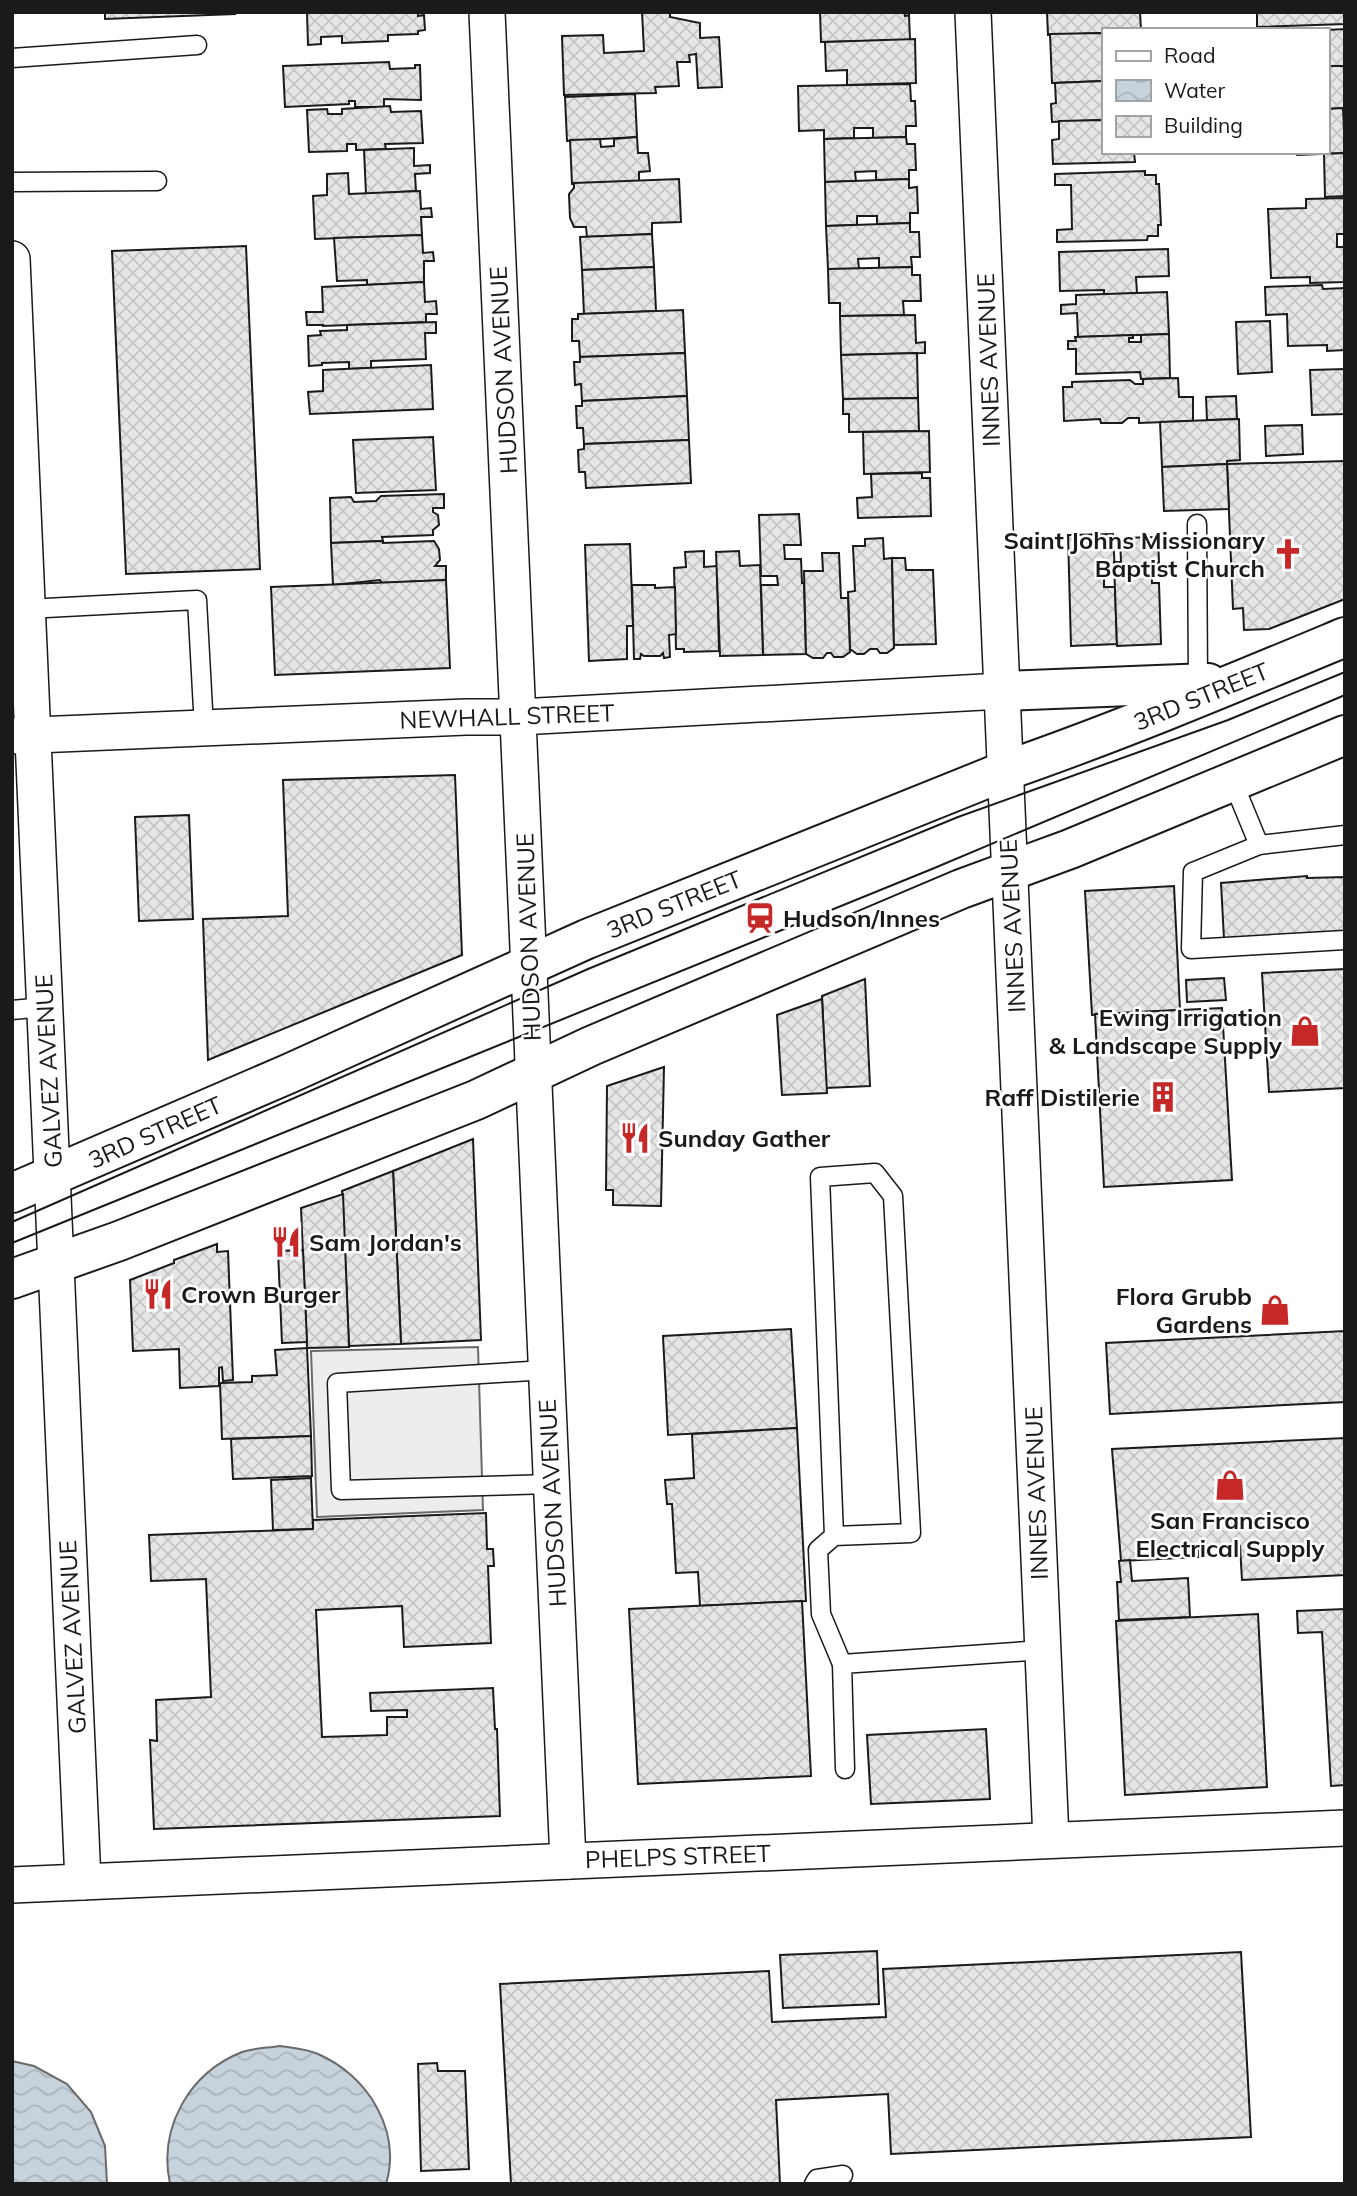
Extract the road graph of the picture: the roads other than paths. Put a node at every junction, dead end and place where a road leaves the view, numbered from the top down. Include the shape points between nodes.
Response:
1 (487, 12) edge
2 (973, 12) edge
3 (197, 45) dead end
4 (12, 58) edge
5 (158, 181) dead end
6 (12, 182) edge
7 (12, 259) edge
8 (1197, 524) dead end
9 (27, 609) junction
10 (1345, 637) edge
11 (1238, 681) junction
12 (1198, 683) junction
13 (1002, 691) junction
14 (519, 717) junction
15 (204, 728) junction
16 (1345, 735) edge
17 (22, 736) edge
18 (1005, 771) junction
19 (1233, 782) junction
20 (1345, 835) edge
21 (1259, 845) junction
22 (1009, 871) junction
23 (1345, 940) edge
24 (528, 965) junction
25 (28, 1009) edge
26 (534, 1074) junction
27 (52, 1177) junction
28 (12, 1193) edge
29 (57, 1264) junction
30 (12, 1279) edge
31 (546, 1370) junction
32 (551, 1483) junction
33 (834, 1536) junction
34 (1043, 1650) junction
35 (842, 1664) junction
36 (845, 1769) dead end
37 (1345, 1828) edge
38 (1051, 1840) junction
39 (568, 1861) junction
40 (83, 1882) junction
41 (12, 1885) edge
42 (843, 2175) dead end
43 (814, 2184) edge

1 - 14 street, HUDSON AVENUE
2 - 13 street, INNES AVENUE
3 - 4 lane
5 - 6 lane
7 - 9 street, GALVEZ AVENUE
8 - 12 lane
9 - 15 lane via 197,600
9 - 17 street, GALVEZ AVENUE
10 - 11 main road, 3RD STREET
11 - 12 main road
11 - 18 main road, 3RD STREET
12 - 13 main road
13 - 14 street, NEWHALL STREET
13 - 18 street, INNES AVENUE
14 - 15 street, NEWHALL STREET
14 - 24 street, HUDSON AVENUE
15 - 17 street, NEWHALL STREET
16 - 19 main road
17 - 25 street, GALVEZ AVENUE
18 - 22 street, INNES AVENUE
18 - 24 main road, 3RD STREET
19 - 21 lane
19 - 22 main road
20 - 21 lane
21 - 23 lane via 1193,872 1191,949
22 - 26 main road
22 - 34 street, INNES AVENUE
24 - 26 street, HUDSON AVENUE
24 - 27 main road, 3RD STREET
25 - 27 street, GALVEZ AVENUE
26 - 29 main road
26 - 31 street, HUDSON AVENUE
27 - 28 main road, 3RD STREET
27 - 29 street, GALVEZ AVENUE
29 - 30 main road
29 - 40 street, GALVEZ AVENUE
31 - 32 street, HUDSON AVENUE
31 - 32 lane via 337,1383 341,1490
32 - 39 street, HUDSON AVENUE
33 - 33 lane via 911,1533 893,1196 875,1173 820,1177
33 - 35 lane via 818,1550 821,1614
34 - 35 lane
34 - 38 street, INNES AVENUE
35 - 36 lane
37 - 38 street, PHELPS STREET
38 - 39 street, PHELPS STREET
39 - 40 street, PHELPS STREET
40 - 41 street, PHELPS STREET
42 - 43 lane via 817,2179

